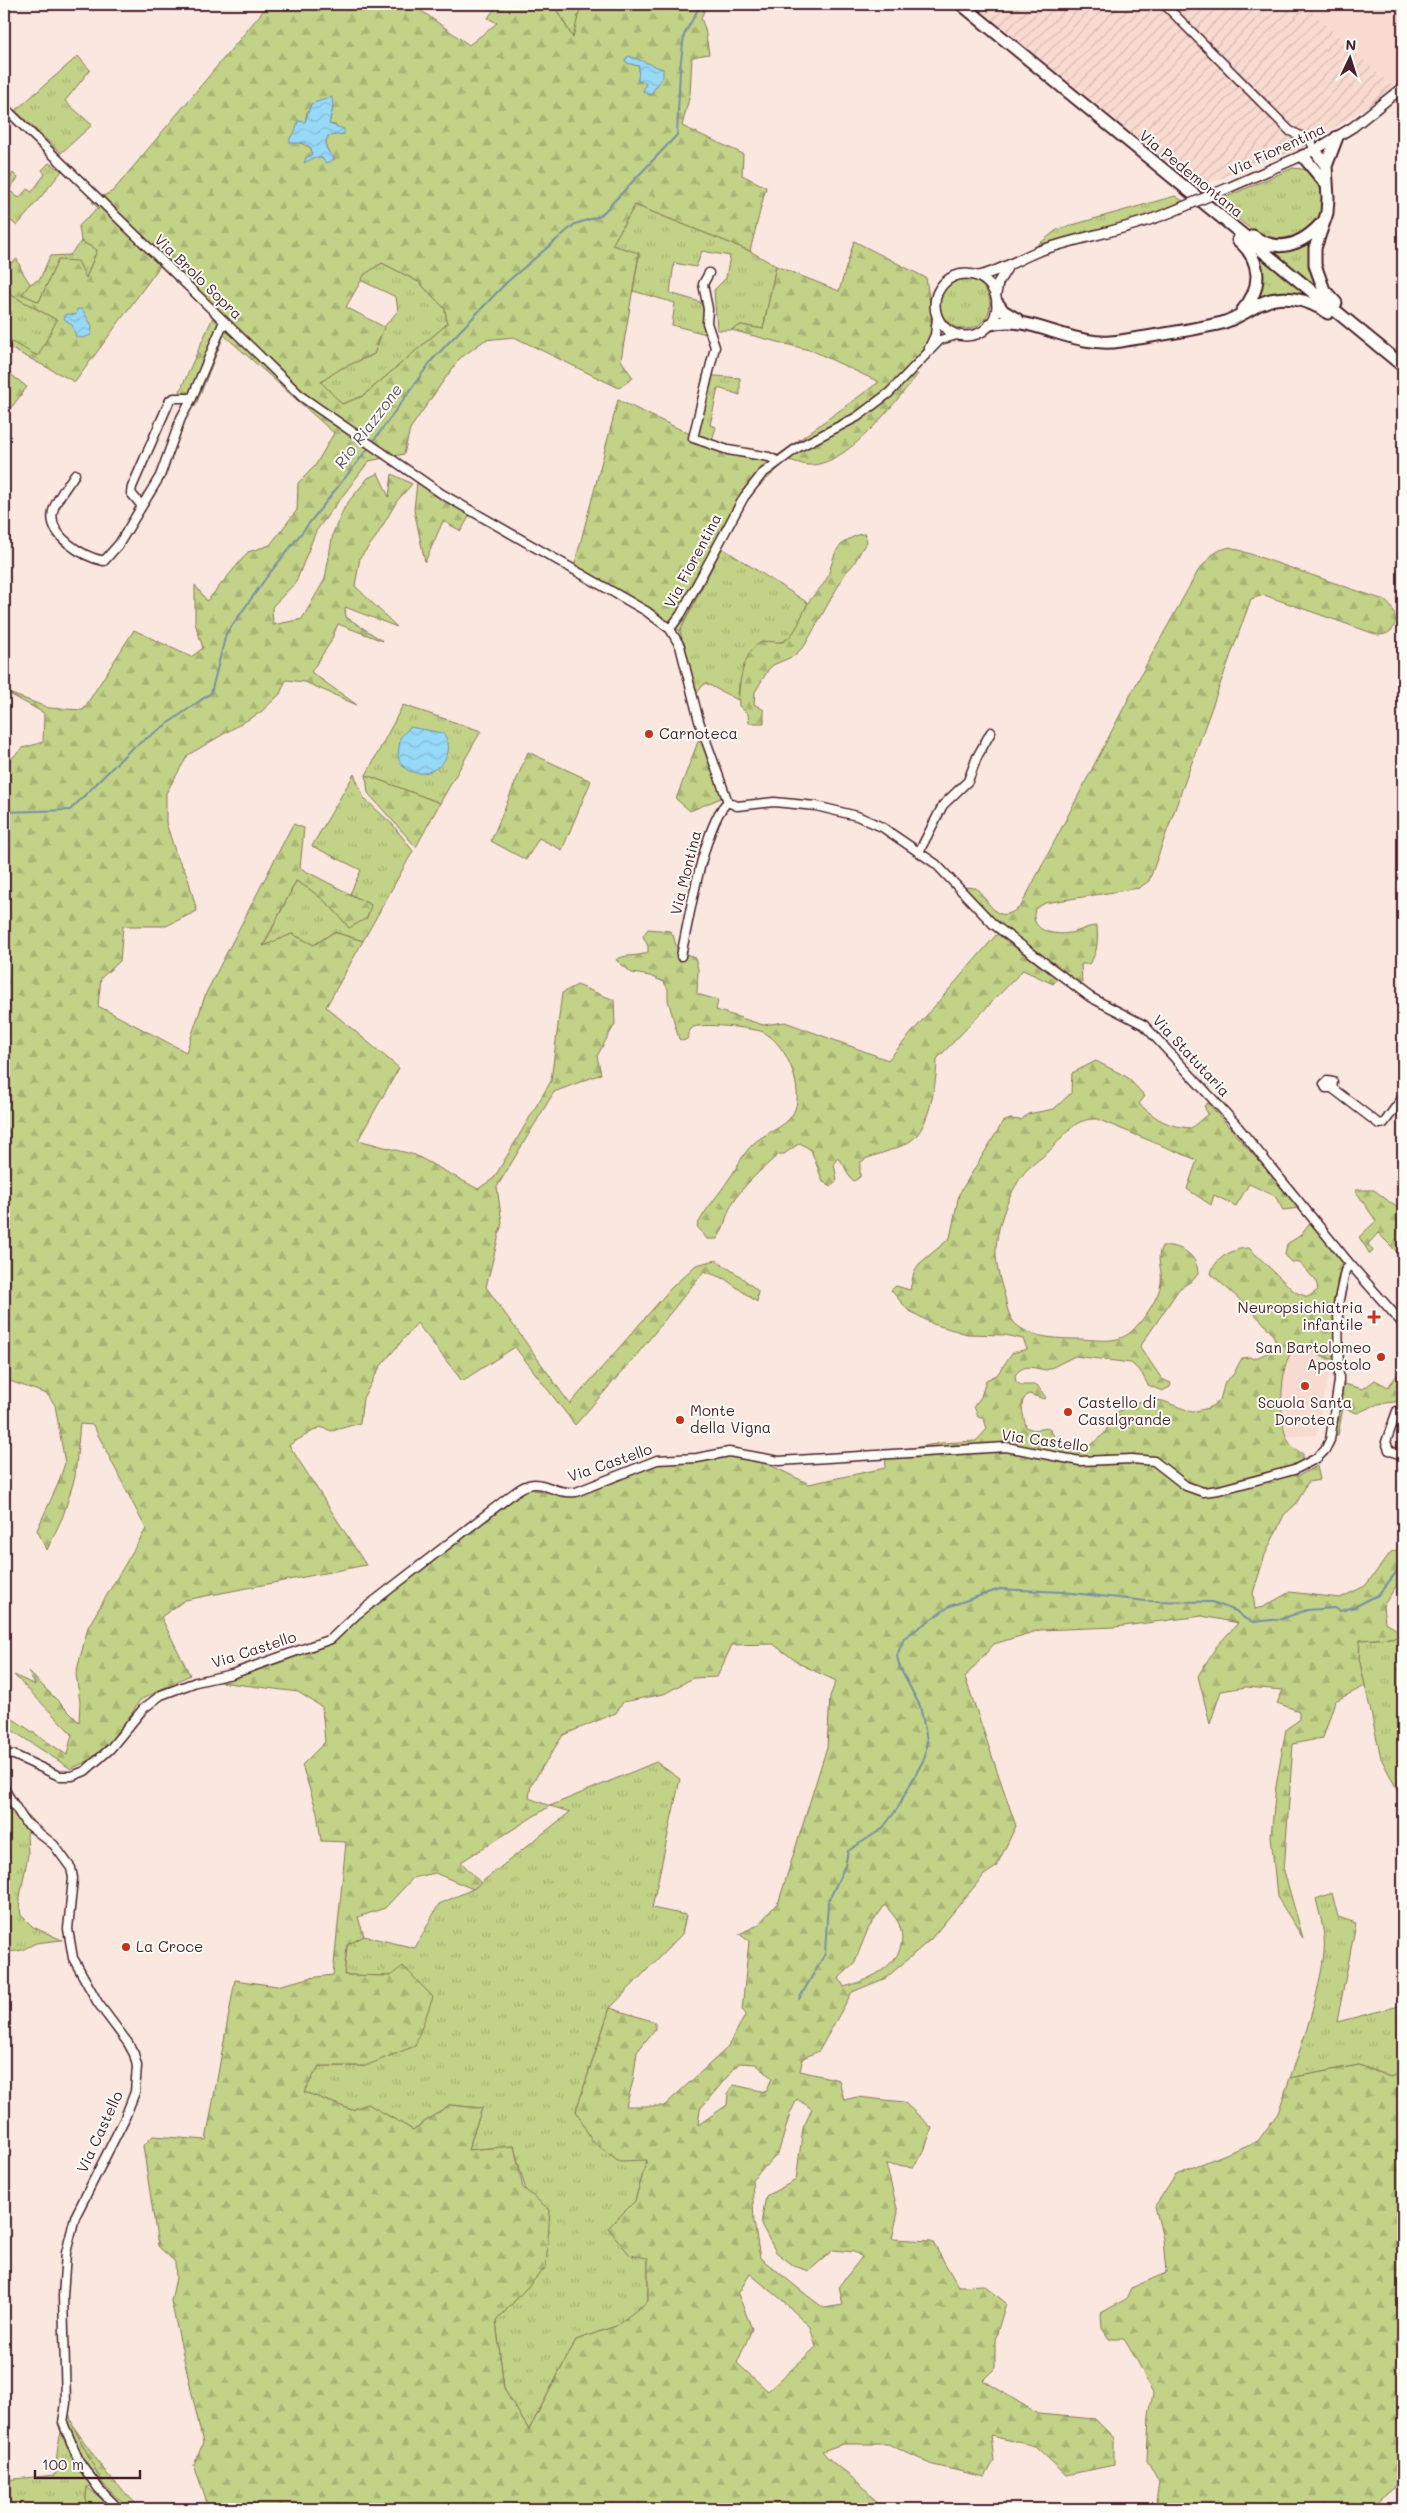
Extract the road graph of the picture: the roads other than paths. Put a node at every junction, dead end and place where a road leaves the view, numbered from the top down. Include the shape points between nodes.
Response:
1 (961, 4) edge
2 (1164, 4) edge
3 (1403, 87) edge
4 (4, 107) edge
5 (1338, 137) junction
6 (1315, 150) junction
7 (1303, 156) junction
8 (1326, 166) junction
9 (1172, 178) junction
10 (1326, 184) junction
11 (1323, 222) junction
12 (1009, 266) junction
13 (710, 274) dead end
14 (979, 276) junction
15 (997, 299) junction
16 (1236, 317) junction
17 (937, 318) junction
18 (224, 321) junction
19 (1021, 322) junction
20 (991, 324) junction
21 (958, 335) junction
22 (927, 352) junction
23 (1403, 366) edge
24 (192, 398) junction
25 (383, 455) joint
26 (778, 461) junction
27 (75, 474) dead end
28 (141, 505) junction
29 (670, 629) junction
30 (991, 732) dead end
31 (728, 802) junction
32 (920, 852) junction
33 (681, 956) dead end
34 (1332, 1088) dead end
35 (1403, 1097) edge
36 (1350, 1264) junction
37 (1403, 1324) edge
38 (1397, 1411) dead end
39 (1403, 1456) edge
40 (4, 1754) edge
41 (4, 1789) edge
42 (119, 2509) edge

1 - 9 main road, Via Pedemontana
2 - 6 street via 1290,131 1310,140
3 - 5 street, Via Fiorentina
4 - 18 street, Via Brolo Sopra
5 - 6 street, Via Fiorentina
5 - 8 main road
6 - 7 street, Via Fiorentina
6 - 8 main road
7 - 10 main road
7 - 12 street, Via Fiorentina, bridge via 1171,212 1038,252
8 - 10 main road
9 - 11 main road via 1256,238 1271,245 1301,242
9 - 16 main road via 1254,258 1258,275 1256,292
9 - 23 main road, Via Pedemontana
10 - 11 main road via 1328,206
11 - 23 main road via 1315,260 1324,290
12 - 14 street, Via Fiorentina
12 - 15 street via 998,283
13 - 26 street via 703,284 707,323 715,347 693,438
14 - 15 street via 990,284
14 - 17 street, Via Fiorentina via 952,276 944,283 936,297
15 - 19 main road via 1003,311
15 - 20 street
16 - 19 main road via 1220,323 1108,343 1078,340
16 - 23 main road via 1266,301 1304,300 1318,306
17 - 21 street via 945,328
17 - 22 street, Via Fiorentina via 935,335
18 - 24 street
18 - 25 street, Via Brolo Sopra via 296,392
19 - 20 main road via 1006,320
20 - 21 street, Via Fiorentina via 975,335
21 - 22 street, Via Fiorentina via 940,340
22 - 26 street, Via Fiorentina via 893,389 863,413
24 - 28 street via 181,418 160,476
24 - 28 street via 170,400 132,487 131,493
25 - 29 street, Via Fiorentina via 465,508 638,606
26 - 29 street, Via Fiorentina via 762,474 744,497
27 - 28 street via 53,510 53,522 66,543 93,559 104,561 119,544
29 - 31 street via 682,652 699,722
30 - 32 street via 968,782 943,805
31 - 32 street, Via Statutaria via 737,806 774,802 840,811 882,827
31 - 33 street, Via Montina via 720,809 709,839
32 - 36 street, Via Statutaria via 942,869 993,924 1090,997 1144,1025 1234,1122
34 - 35 street via 1379,1124 1384,1123
36 - 37 street, Via Statutaria
36 - 40 street, Via Castello via 1345,1271 1338,1304 1339,1381 1330,1440 1321,1454 1298,1469 1203,1492 1186,1486 1154,1461 1080,1461 1006,1447 779,1461 735,1452 657,1460 576,1492 564,1493 539,1482 531,1483 371,1604 331,1639 162,1695 143,1709 110,1750 85,1771 72,1776 58,1776 14,1755
38 - 39 street via 1386,1442 1389,1450
41 - 42 street, Via Castello via 25,1822 54,1844 71,1868 73,1888 68,1929 73,1958 98,2003 131,2048 137,2066 135,2092 124,2120 75,2217 66,2253 63,2296 66,2393 63,2423 84,2468

